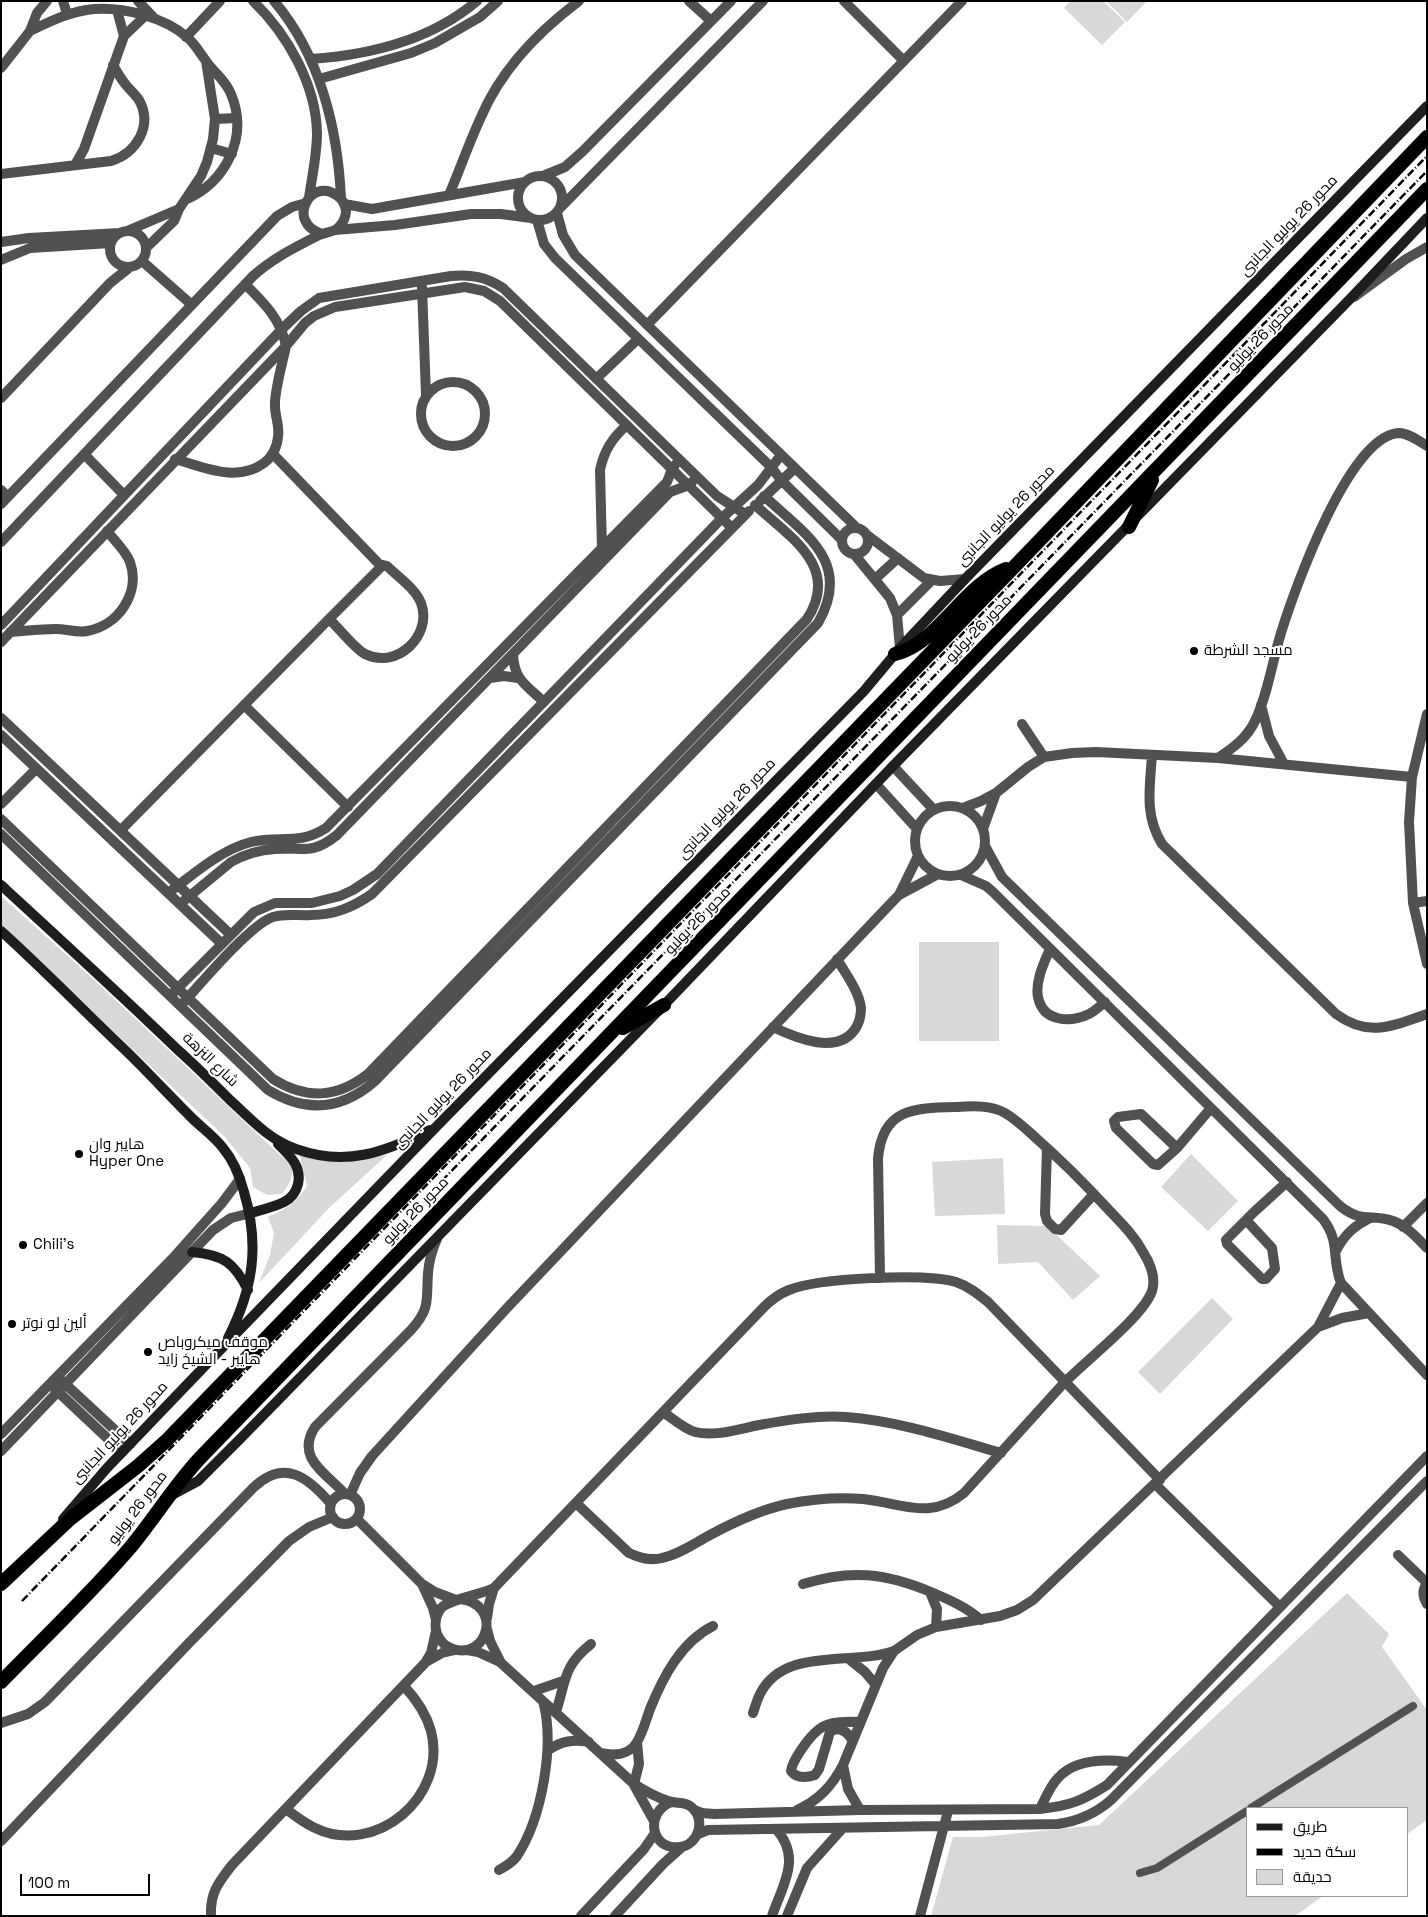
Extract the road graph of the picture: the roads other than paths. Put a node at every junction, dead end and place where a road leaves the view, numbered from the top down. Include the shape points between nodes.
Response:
1 (47, 1) edge
2 (63, 1) edge
3 (138, 1) edge
4 (220, 1) edge
5 (253, 1) edge
6 (477, 1) edge
7 (498, 1) edge
8 (579, 1) edge
9 (689, 1) edge
10 (731, 1) edge
11 (763, 1) edge
12 (844, 1) edge
13 (962, 1) edge
14 (276, 2) edge
15 (111, 7) edge
16 (67, 14) junction
17 (145, 16) junction
18 (156, 20) junction
19 (711, 21) junction
20 (30, 31) junction
21 (124, 36) junction
22 (186, 37) junction
23 (311, 59) junction
24 (206, 61) junction
25 (904, 61) junction
26 (113, 65) junction
27 (1, 68) edge
28 (319, 79) junction
29 (127, 87) junction
30 (105, 90) junction
31 (1427, 106) edge
32 (237, 118) junction
33 (215, 119) junction
34 (1427, 136) edge
35 (86, 143) junction
36 (211, 148) junction
37 (232, 154) junction
38 (104, 162) junction
39 (75, 165) junction
40 (1, 174) edge
41 (543, 176) junction
42 (525, 182) junction
43 (1427, 189) edge
44 (449, 196) junction
45 (307, 200) junction
46 (343, 201) junction
47 (182, 205) junction
48 (558, 210) junction
49 (1427, 218) edge
50 (534, 219) junction
51 (335, 230) junction
52 (122, 233) junction
53 (322, 234) junction
54 (1, 242) edge
55 (30, 243) junction
56 (112, 243) junction
57 (1427, 247) edge
58 (146, 248) junction
59 (114, 259) junction
60 (1, 260) edge
61 (142, 261) junction
62 (130, 267) junction
63 (422, 281) junction
64 (110, 282) junction
65 (245, 284) junction
66 (422, 293) junction
67 (1349, 300) junction
68 (192, 305) junction
69 (647, 325) junction
70 (282, 329) junction
71 (638, 339) junction
72 (286, 346) junction
73 (597, 378) junction
74 (426, 395) junction
75 (1, 398) edge
76 (627, 425) junction
77 (1427, 446) edge
78 (84, 454) junction
79 (272, 454) junction
80 (781, 454) junction
81 (175, 459) junction
82 (680, 460) junction
83 (771, 467) junction
84 (794, 468) junction
85 (1158, 468) junction
86 (672, 469) junction
87 (697, 477) junction
88 (781, 480) junction
89 (689, 485) junction
90 (124, 495) junction
91 (764, 496) junction
92 (4, 497) edge
93 (755, 505) junction
94 (735, 507) junction
95 (745, 514) junction
96 (722, 518) junction
97 (1129, 527) junction
98 (732, 528) junction
99 (857, 528) junction
100 (107, 531) junction
101 (866, 535) junction
102 (842, 540) junction
103 (1, 542) edge
104 (602, 549) junction
105 (854, 554) junction
106 (898, 558) junction
107 (381, 566) junction
108 (1014, 567) junction
109 (875, 579) junction
110 (965, 579) junction
111 (932, 580) junction
112 (897, 615) junction
113 (329, 619) junction
114 (1, 624) edge
115 (10, 632) junction
116 (1, 642) edge
117 (898, 651) junction
118 (513, 654) junction
119 (489, 678) junction
120 (518, 678) junction
121 (544, 702) junction
122 (244, 705) junction
123 (1261, 705) junction
124 (1427, 714) edge
125 (1, 718) edge
126 (1022, 724) dead end
127 (1, 735) edge
128 (1152, 755) junction
129 (1044, 757) junction
130 (1218, 758) junction
131 (1284, 764) junction
132 (893, 766) junction
133 (36, 768) junction
134 (1412, 777) junction
135 (876, 784) junction
136 (996, 793) junction
137 (1, 804) edge
138 (348, 807) junction
139 (963, 808) junction
140 (934, 810) junction
141 (1, 819) edge
142 (917, 829) junction
143 (984, 829) junction
144 (121, 830) junction
145 (1, 834) edge
146 (985, 846) junction
147 (918, 856) junction
148 (938, 874) junction
149 (961, 875) junction
150 (1, 885) edge
151 (179, 885) junction
152 (168, 893) junction
153 (899, 895) junction
154 (190, 896) junction
155 (1427, 901) edge
156 (1414, 903) junction
157 (180, 904) junction
158 (1, 931) edge
159 (231, 935) junction
160 (222, 944) junction
161 (1050, 949) junction
162 (837, 960) junction
163 (1427, 964) edge
164 (178, 988) junction
165 (170, 996) junction
166 (188, 997) junction
167 (1105, 1002) junction
168 (664, 1005) junction
169 (180, 1006) junction
170 (1427, 1014) edge
171 (773, 1027) junction
172 (609, 1036) junction
173 (358, 1082) junction
174 (366, 1090) junction
175 (1211, 1108) junction
176 (436, 1127) junction
177 (266, 1134) junction
178 (1047, 1148) junction
179 (1177, 1148) junction
180 (240, 1178) junction
181 (1287, 1182) junction
182 (1094, 1194) junction
183 (1427, 1203) edge
184 (251, 1213) junction
185 (1370, 1218) junction
186 (1246, 1220) junction
187 (1403, 1227) junction
188 (437, 1239) junction
189 (1427, 1248) edge
190 (1336, 1251) junction
191 (192, 1252) junction
192 (880, 1278) junction
193 (1341, 1283) junction
194 (248, 1290) junction
195 (133, 1306) junction
196 (1369, 1313) junction
197 (1318, 1327) junction
198 (224, 1347) junction
199 (1427, 1375) edge
200 (53, 1380) junction
201 (1065, 1382) junction
202 (62, 1388) junction
203 (663, 1412) junction
204 (1, 1434) edge
205 (130, 1444) junction
206 (1, 1451) edge
207 (122, 1452) junction
208 (1001, 1453) junction
209 (1427, 1456) edge
210 (1427, 1481) edge
211 (1158, 1482) junction
212 (347, 1494) junction
213 (167, 1498) junction
214 (576, 1503) junction
215 (331, 1504) junction
216 (333, 1517) junction
217 (356, 1519) junction
218 (51, 1536) junction
219 (1398, 1555) dead end
220 (1, 1584) edge
221 (422, 1584) junction
222 (803, 1584) dead end
223 (494, 1588) junction
224 (930, 1592) junction
225 (459, 1599) junction
226 (1427, 1604) edge
227 (1280, 1608) junction
228 (981, 1620) junction
229 (436, 1625) junction
230 (487, 1625) junction
231 (713, 1626) dead end
232 (936, 1627) junction
233 (590, 1644) dead end
234 (455, 1650) junction
235 (466, 1650) junction
236 (894, 1651) junction
237 (849, 1659) junction
238 (500, 1662) junction
239 (425, 1663) junction
240 (563, 1681) junction
241 (1, 1682) edge
242 (876, 1685) junction
243 (404, 1686) junction
244 (534, 1691) junction
245 (543, 1700) junction
246 (1413, 1706) dead end
247 (556, 1712) junction
248 (753, 1713) dead end
249 (860, 1722) junction
250 (1, 1723) edge
251 (832, 1727) junction
252 (852, 1740) junction
253 (589, 1742) junction
254 (637, 1742) junction
255 (548, 1750) junction
256 (600, 1753) junction
257 (1128, 1762) junction
258 (843, 1765) junction
259 (634, 1784) junction
260 (671, 1802) junction
261 (1253, 1807) edge
262 (286, 1809) junction
263 (1040, 1809) junction
264 (694, 1810) junction
265 (860, 1810) junction
266 (948, 1811) junction
267 (794, 1812) junction
268 (1246, 1812) edge
269 (654, 1821) junction
270 (944, 1826) junction
271 (776, 1829) junction
272 (842, 1829) junction
273 (655, 1833) junction
274 (698, 1834) junction
275 (1, 1841) edge
276 (682, 1847) junction
277 (499, 1870) dead end
278 (1140, 1873) dead end
279 (210, 1916) edge
280 (581, 1916) edge
281 (615, 1916) edge
282 (772, 1916) edge
283 (787, 1916) edge
284 (920, 1916) edge

1 - 20 street via 37,13
2 - 16 street
3 - 18 street
4 - 22 street
5 - 45 street via 286,42 304,75 310,94 317,150
6 - 23 street via 425,34 399,44 373,52
7 - 28 street via 480,18 435,44
8 - 44 street via 549,25 500,83 481,115
9 - 19 street
10 - 19 street
11 - 48 street
12 - 25 street
13 - 25 street
14 - 23 street
15 - 16 street
15 - 17 street
15 - 21 street
16 - 20 street
17 - 18 street
17 - 21 street
18 - 22 street
19 - 41 street via 584,152 565,167
20 - 27 street
21 - 26 street
22 - 24 street
23 - 28 street
24 - 32 street via 224,81
24 - 33 street
25 - 69 street
26 - 29 street
26 - 30 street
28 - 46 street
29 - 30 street
29 - 38 street via 143,109 144,127 137,144 124,156
30 - 35 street
31 - 110 main road, محور 26 يوليو الجانبى
32 - 33 street
32 - 37 street
33 - 36 street
34 - 108 highway, محور 26 يوليو
35 - 38 street via 92,155
35 - 39 street
36 - 37 street
36 - 47 street via 201,176
37 - 47 street via 209,187
38 - 39 street
39 - 40 street
41 - 42 street
41 - 48 street via 558,185 562,196
42 - 44 street
42 - 50 street via 518,198 522,210
43 - 85 highway, محور 26 يوليو
44 - 46 street via 372,209
45 - 46 street via 325,191
45 - 53 street via 303,214 305,220
45 - 68 street via 277,216
46 - 51 street via 345,216
47 - 52 street
47 - 58 street via 174,221
48 - 50 street via 548,219
48 - 69 street via 562,235 575,255
49 - 67 main road
50 - 51 street via 471,214
50 - 71 street via 549,251
51 - 53 street
52 - 55 street
52 - 56 street
52 - 58 street via 130,231 139,235
53 - 65 street via 267,263
54 - 55 street
55 - 56 street
55 - 60 street
56 - 59 street via 110,249
57 - 67 street
58 - 61 street
59 - 62 street
59 - 64 street
61 - 62 street
61 - 68 street
62 - 64 street
63 - 66 street
63 - 70 street via 319,298
63 - 73 street via 462,275 494,282 512,295
64 - 75 street
65 - 70 street
65 - 78 street
66 - 72 street via 324,311 305,323
66 - 74 street
66 - 76 street via 465,287 493,296
67 - 97 main road
68 - 92 street
69 - 80 street
70 - 72 street
70 - 90 street
71 - 73 street
71 - 83 street
72 - 79 street via 275,405 278,437
72 - 81 street
73 - 82 street
74 - 74 street via 421,409 422,424 436,442 450,446 465,444 481,429 485,407 473,389 452,382 437,386
76 - 86 street
76 - 104 street via 612,440 600,470
77 - 123 street via 1400,433 1386,437 1370,449 1350,474 1321,529 1291,603
78 - 90 street
78 - 103 street
79 - 81 street via 255,469 242,473 229,473
79 - 107 street
80 - 83 street
80 - 84 street
81 - 100 street
82 - 86 street
82 - 87 street
83 - 88 street
83 - 94 street
84 - 88 street
84 - 99 street
85 - 97 highway
85 - 172 highway, محور 26 يوليو
86 - 89 street
86 - 104 street via 667,482
87 - 89 street
87 - 94 street via 717,496
88 - 91 street
88 - 102 street
89 - 96 street
89 - 118 street via 670,492
90 - 114 street
91 - 93 street
91 - 174 street via 817,545 823,556 829,572 830,590 818,623
93 - 95 street
93 - 173 street via 807,553 813,563 819,586 818,598 810,614
94 - 95 street
94 - 96 street
95 - 98 street
96 - 98 street
96 - 121 street
97 - 132 main road
98 - 166 street via 372,894 343,910 327,914 284,915 261,923
99 - 101 street
99 - 102 street via 849,530
100 - 115 street
100 - 115 street via 132,569 132,589 118,616 85,632 58,629
101 - 105 street via 868,543 865,550
101 - 106 street
102 - 105 street via 844,548
104 - 138 street
105 - 109 street
106 - 109 street
106 - 111 street via 924,578
107 - 113 street
107 - 113 street via 387,566 421,603 422,625 413,644 395,656 374,657 364,653
108 - 117 highway via 986,580 914,648
108 - 218 highway, محور 26 يوليو via 166,1441
109 - 112 street via 890,598
110 - 111 street
110 - 117 main road, محور 26 يوليو الجانبى
111 - 112 street
112 - 117 street
113 - 122 street
115 - 116 street
117 - 176 main road, محور 26 يوليو الجانبى via 857,698
118 - 119 street
118 - 120 street
119 - 120 street
119 - 154 street via 327,843 303,850 264,850 240,857
120 - 121 street
121 - 159 street via 366,883 326,901 286,902 264,907 254,912
122 - 138 street
122 - 144 street
123 - 130 street via 1245,736
123 - 131 street via 1269,736
124 - 134 street
125 - 144 street
126 - 129 street
127 - 133 street
128 - 129 street via 1096,752
128 - 130 street
128 - 170 street via 1149,810 1153,828 1162,844 1336,1014 1356,1026 1379,1029
129 - 136 street
130 - 131 street
131 - 134 street
132 - 135 main road
132 - 140 street
133 - 137 street
133 - 152 street
134 - 156 street via 1409,822
135 - 142 street
135 - 168 main road
136 - 139 street
136 - 143 street
138 - 151 street via 319,833 302,839 248,843 224,853
139 - 140 street via 953,806
139 - 143 street via 979,820
140 - 142 street
141 - 164 street
142 - 147 street
143 - 146 street
144 - 151 street
145 - 165 street
146 - 149 street via 977,864
146 - 185 street via 1002,877 1340,1206 1349,1213
147 - 148 street
147 - 153 street
148 - 149 street
148 - 153 street
149 - 161 street via 986,886
150 - 177 main road, شارع النزهة
151 - 152 street
151 - 154 street
152 - 157 street
153 - 162 street
154 - 157 street
154 - 159 street
155 - 156 street
156 - 163 street
157 - 160 street
158 - 180 main road via 106,1030 223,1148
159 - 160 street
160 - 164 street
161 - 167 street
161 - 167 street via 1038,988 1038,998 1049,1014 1071,1020 1090,1014
162 - 171 street
162 - 171 street via 861,1006 860,1019 850,1035 834,1043 822,1043 798,1038
164 - 165 street
164 - 166 street
165 - 169 street
166 - 169 street
166 - 173 street via 284,1086 322,1094
167 - 175 street
168 - 172 highway
168 - 188 main road
169 - 174 street via 259,1082 280,1097 304,1105 330,1105
171 - 212 street via 375,1452
172 - 213 highway, محور 26 يوليو via 200,1458
173 - 174 street
175 - 179 street
175 - 181 street
176 - 177 main road, شارع النزهة via 377,1153 350,1157 309,1153
176 - 198 main road, محور 26 يوليو الجانبى
177 - 184 main road via 295,1162 298,1184 291,1198 283,1203
178 - 182 street
178 - 182 street via 1045,1214 1055,1229 1061,1230
178 - 192 street via 1008,1115 996,1109 916,1108 898,1118 884,1131 879,1146
179 - 179 street via 1160,1164 1153,1164 1116,1128 1114,1121 1118,1117 1141,1114
180 - 184 main road
180 - 195 street
181 - 186 street
181 - 190 street via 1323,1219 1334,1238
182 - 201 street via 1139,1244 1150,1266 1153,1284 1139,1312
183 - 187 street
184 - 191 street via 218,1225
184 - 194 main road via 254,1252
185 - 187 street via 1386,1219
185 - 190 street via 1346,1235
186 - 186 street via 1226,1243 1262,1279 1266,1279 1276,1269 1272,1250
187 - 189 street
188 - 212 street via 429,1265 428,1300 422,1317 314,1427 308,1439 310,1458
188 - 213 main road via 204,1476
190 - 193 street
191 - 194 main road via 220,1257 229,1263 239,1272
191 - 195 street
192 - 201 street via 936,1279 956,1282 973,1290
192 - 203 street via 803,1286 775,1297
193 - 196 street
193 - 197 street
194 - 198 main road
195 - 200 street
195 - 202 street
196 - 197 street
196 - 199 street
197 - 211 street
198 - 205 main road, محور 26 يوليو الجانبى
200 - 202 street
200 - 204 street
201 - 208 street
201 - 211 street
202 - 205 street
202 - 206 street
202 - 207 street
203 - 208 street via 694,1432 707,1433 791,1420 861,1419 914,1428
203 - 214 street
205 - 207 main road, محور 26 يوليو الجانبى
207 - 218 main road, محور 26 يوليو الجانبى
208 - 214 street via 964,1493 948,1505 920,1510 861,1499 804,1501 734,1522 662,1558 640,1558 629,1553
209 - 227 street
210 - 270 street via 1100,1810 1087,1817 1058,1824
211 - 227 street
211 - 228 street via 1033,1600 1016,1610
212 - 215 street via 336,1497
212 - 217 street via 359,1503
213 - 241 highway, محور 26 يوليو via 119,1560
214 - 223 street
215 - 216 street
215 - 250 street via 322,1493 298,1476 268,1475 45,1702 23,1716
216 - 217 street via 344,1524
216 - 275 street via 309,1527 289,1541
217 - 221 street
218 - 220 highway, محور 26 يوليو
219 - 226 street via 1427,1583 1423,1593
221 - 225 street via 434,1592
221 - 229 street via 433,1608
222 - 224 street via 862,1574 890,1577
223 - 225 street
223 - 230 street
224 - 228 street via 962,1606
224 - 232 street via 937,1609
225 - 229 street via 442,1607
225 - 230 street via 475,1603 484,1613
227 - 257 street
228 - 232 street
229 - 234 street via 443,1643
229 - 239 street via 433,1647
230 - 235 street via 480,1643
230 - 238 street
231 - 254 street via 700,1632 676,1660
232 - 236 street
233 - 240 street via 573,1660
234 - 235 street
234 - 239 street
235 - 238 street
236 - 237 street
236 - 242 street
237 - 242 street
237 - 248 street via 815,1660 784,1670 770,1680
238 - 244 street
239 - 243 street
240 - 244 street
240 - 247 street
242 - 249 street
243 - 262 street
243 - 262 street via 426,1715 434,1751 425,1787 408,1811 387,1826 352,1835 316,1829
244 - 245 street
245 - 247 street
245 - 255 street
246 - 261 street
247 - 253 street
249 - 251 street
249 - 252 street
251 - 251 street via 817,1729 811,1735 792,1765 794,1776 806,1778 818,1773
251 - 252 street via 846,1732
252 - 258 street
253 - 255 street via 567,1740
253 - 256 street
254 - 256 street via 620,1754
254 - 259 street via 639,1764
255 - 277 street via 540,1797 527,1835 516,1857
256 - 259 street
257 - 263 street via 1106,1785 1087,1798
257 - 263 street via 1102,1761 1076,1766 1058,1778
258 - 265 street via 848,1789
258 - 267 street via 824,1794
259 - 260 street
259 - 269 street
260 - 264 street via 684,1803
260 - 269 street via 660,1809
262 - 279 street via 220,1880 212,1896
263 - 266 street
264 - 267 street via 714,1814
264 - 274 street via 699,1821
265 - 266 street
265 - 267 street
266 - 270 street
268 - 278 street via 1157,1868
269 - 273 street
270 - 272 street
270 - 284 street
271 - 272 street
271 - 274 street via 708,1830
271 - 282 street via 787,1844 790,1862
272 - 283 street via 807,1868
273 - 276 street via 668,1846
273 - 280 street
274 - 276 street
276 - 281 street

